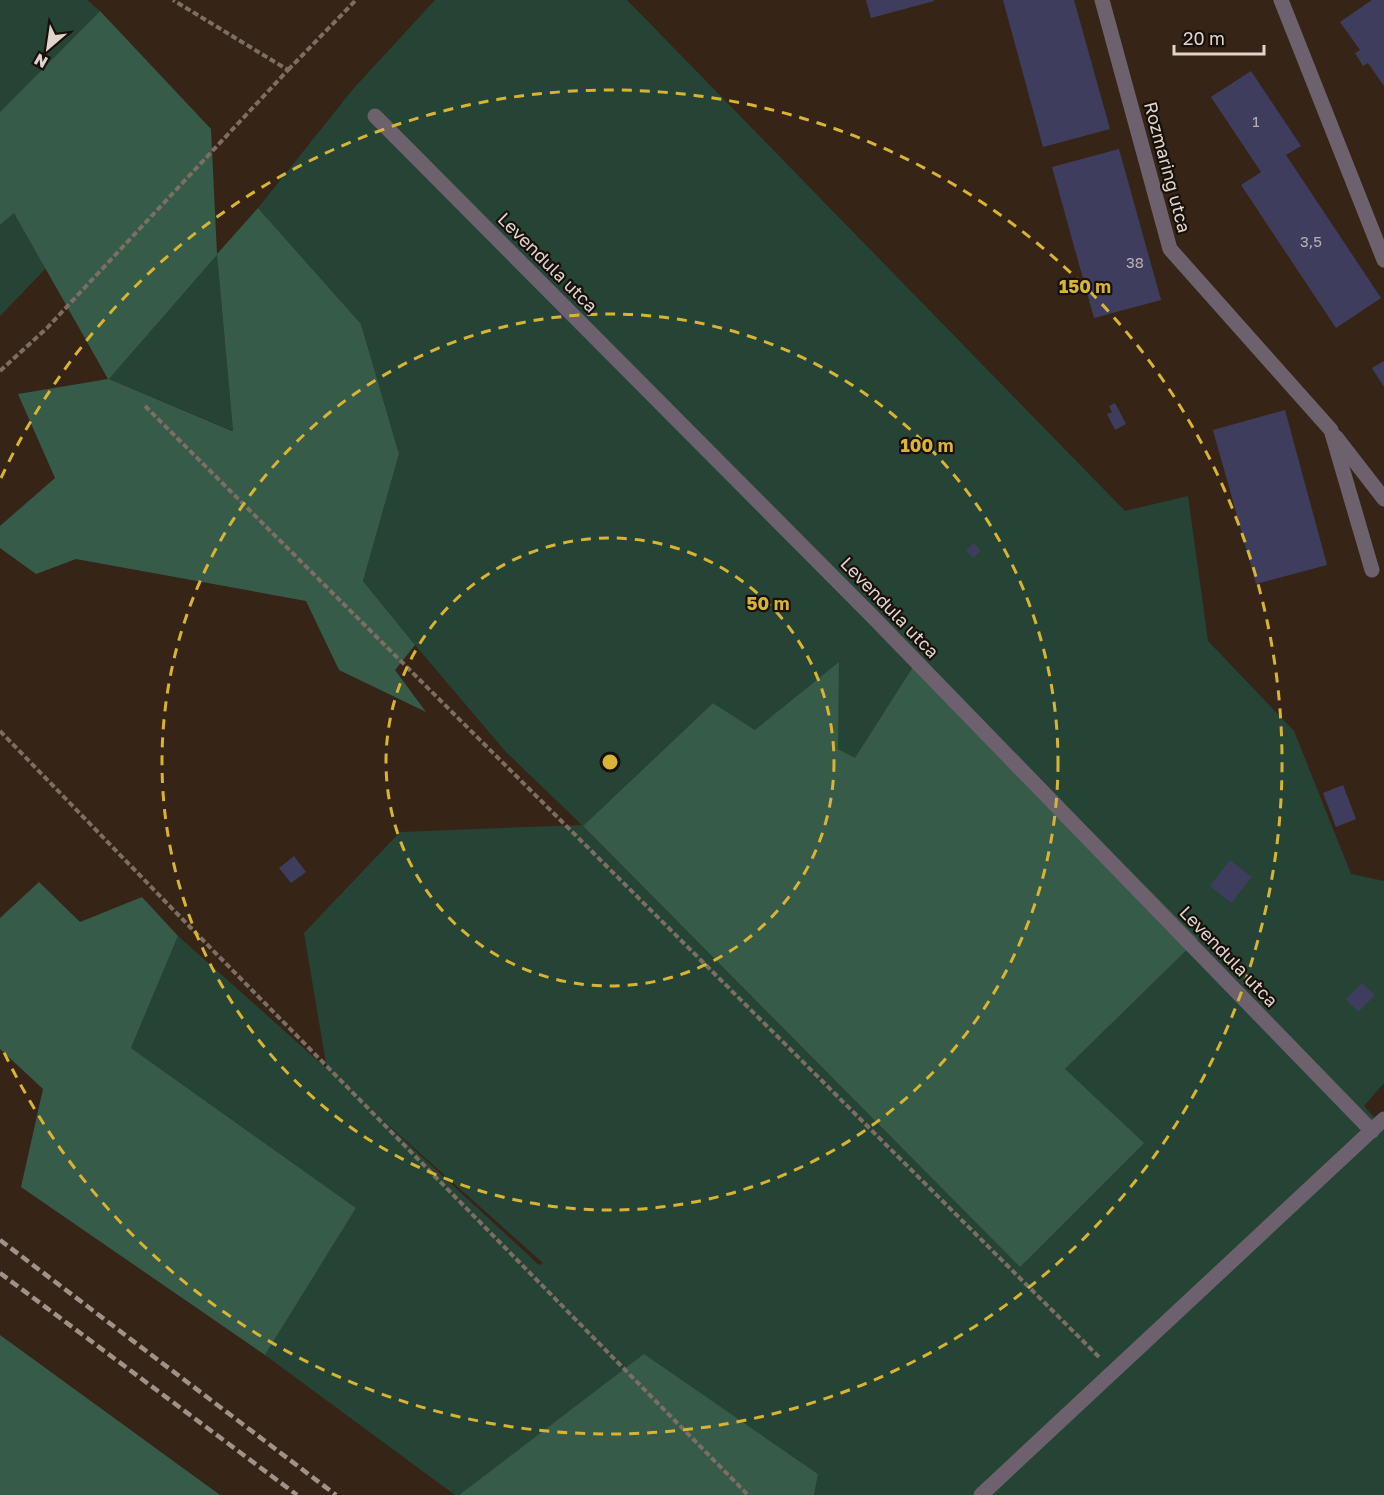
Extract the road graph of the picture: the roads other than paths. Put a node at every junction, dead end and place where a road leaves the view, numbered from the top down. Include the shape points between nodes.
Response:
1 (1102, 0) edge
2 (1281, 0) edge
3 (375, 116) dead end
4 (1384, 260) edge
5 (1331, 430) junction
6 (1384, 499) edge
7 (1372, 570) dead end
8 (1384, 1119) edge
9 (1372, 1131) junction
10 (981, 1495) edge

1 - 5 street, Rozmaring utca via 1170,249
2 - 4 street
3 - 9 street, Levendula utca via 871,615
5 - 6 street, Rozmaring utca
5 - 7 street, Rozmaring utca
8 - 9 street
9 - 10 street

